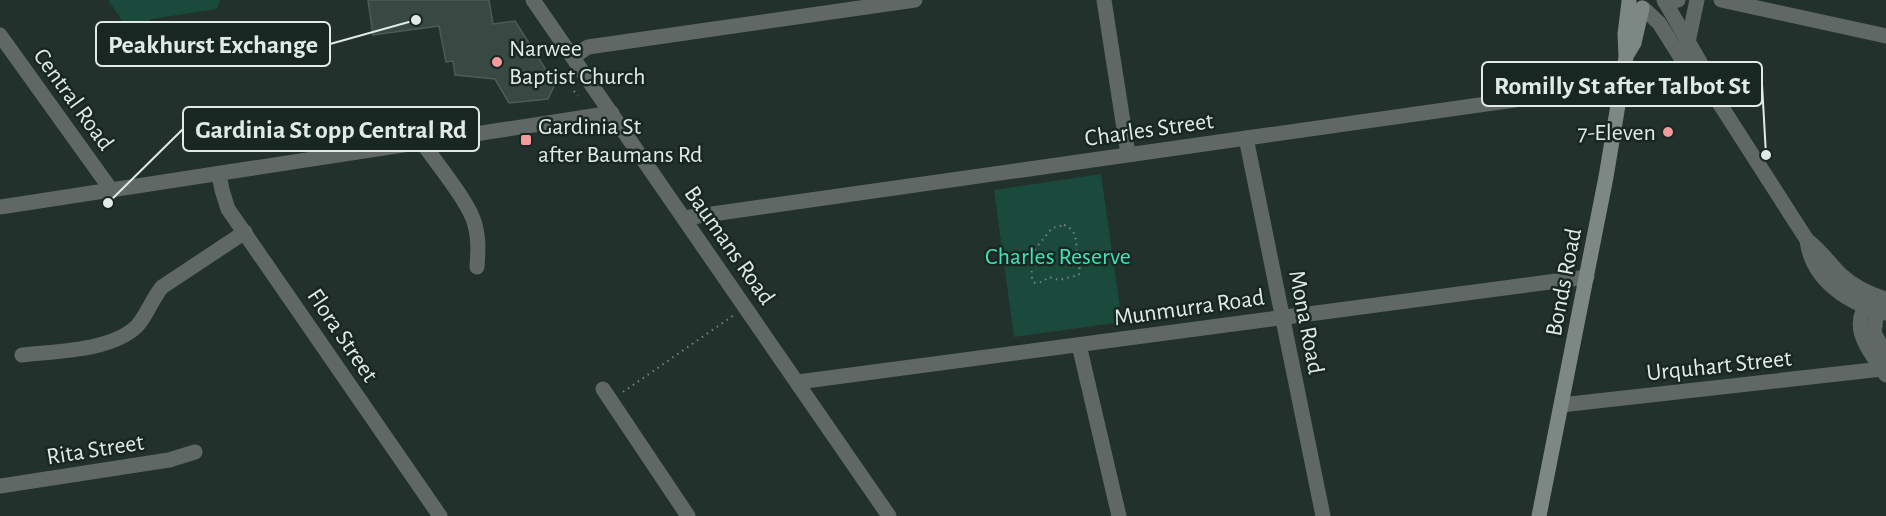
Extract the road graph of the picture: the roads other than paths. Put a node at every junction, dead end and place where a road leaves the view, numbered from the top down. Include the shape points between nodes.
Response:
1 (533, 0) edge
2 (915, 0) edge
3 (1104, 0) edge
4 (1697, 0) edge
5 (1721, 0) edge
6 (1650, 2) edge
7 (1637, 30) junction
8 (1665, 33) junction
9 (0, 35) edge
10 (1886, 36) edge
11 (1688, 42) junction
12 (573, 57) junction
13 (1626, 57) junction
14 (1705, 81) junction
15 (1620, 85) junction
16 (612, 113) junction
17 (1246, 138) junction
18 (422, 142) junction
19 (1128, 154) junction
20 (219, 174) junction
21 (112, 191) junction
22 (0, 207) edge
23 (684, 218) junction
24 (245, 232) junction
25 (477, 267) dead end
26 (1587, 277) junction
27 (1877, 305) edge
28 (1282, 317) junction
29 (1079, 345) junction
30 (1886, 354) edge
31 (22, 355) dead end
32 (1884, 372) edge
33 (798, 382) junction
34 (607, 395) road end
35 (1561, 405) junction
36 (195, 452) dead end
37 (0, 486) edge
38 (440, 516) edge
39 (688, 516) edge
40 (889, 516) edge
41 (1119, 516) edge
42 (1323, 516) edge
43 (1539, 516) edge

1 - 12 street, Baumans Road
2 - 12 street via 588,47
3 - 19 street
4 - 11 street
5 - 10 street
6 - 7 main road, Bonds Road
6 - 8 street
6 - 11 street
6 - 13 main road, Bonds Road via 1626,34
7 - 8 street via 1649,27
7 - 13 main road, Bonds Road
8 - 14 street via 1688,69
9 - 21 street, Central Road
11 - 14 street via 1700,62
12 - 16 street, Baumans Road
13 - 15 main road, Bonds Road
14 - 27 street via 1807,240
15 - 17 street, Charles Street
15 - 26 main road, Bonds Road
16 - 18 street
16 - 23 street, Baumans Road
17 - 19 street, Charles Street
17 - 28 street, Mona Road
18 - 20 street
18 - 25 street via 475,222
19 - 23 street, Charles Street
20 - 21 street
20 - 24 street, Flora Street via 228,209
21 - 22 street
23 - 33 street, Baumans Road
24 - 31 street via 162,287 138,325 125,336 107,344
24 - 38 street, Flora Street
26 - 28 street, Munmurra Road
26 - 35 main road, Bonds Road
27 - 30 street via 1874,333
27 - 32 street via 1860,325 1862,338
28 - 29 street, Munmurra Road
28 - 42 street, Mona Road
29 - 33 street, Munmurra Road
29 - 41 street
32 - 35 street, Urquhart Street
33 - 40 street, Baumans Road
34 - 39 street
35 - 43 main road, Bonds Road
36 - 37 street, Rita Street via 169,460

